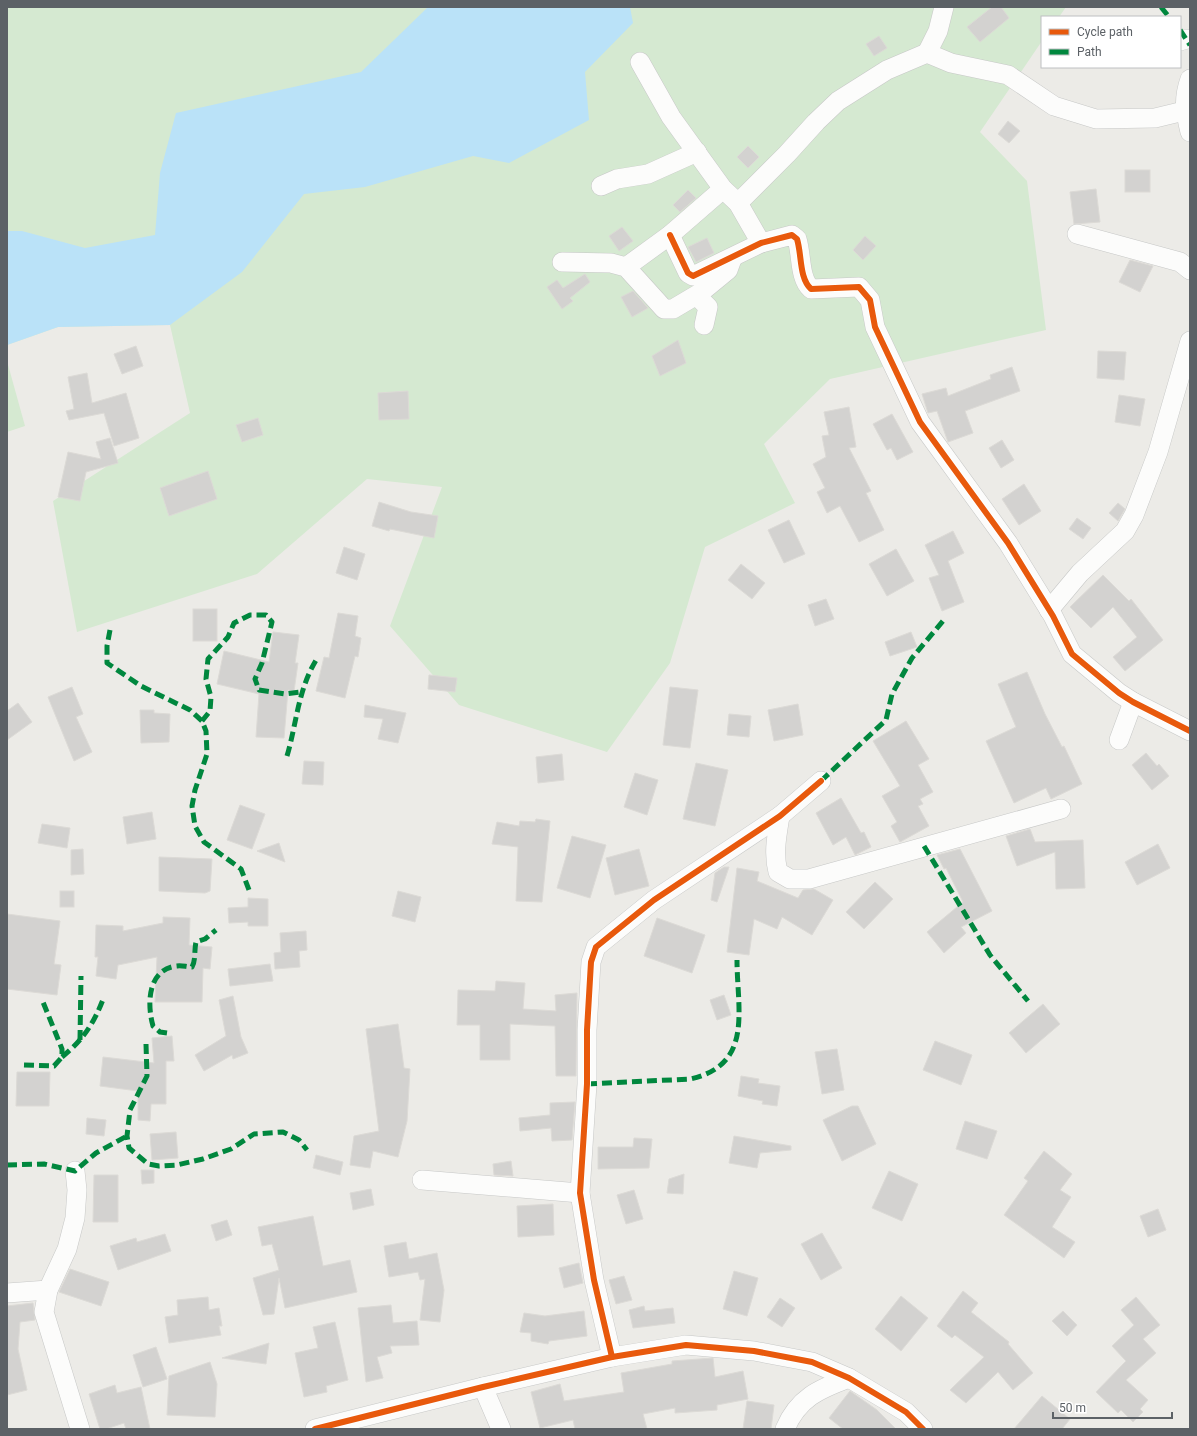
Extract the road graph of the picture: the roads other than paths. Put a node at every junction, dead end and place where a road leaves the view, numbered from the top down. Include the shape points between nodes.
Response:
1 (944, 7) edge
2 (927, 53) junction
3 (640, 62) dead end
4 (1190, 79) edge
5 (1184, 111) junction
6 (1190, 132) edge
7 (697, 152) junction
8 (601, 186) dead end
9 (723, 189) junction
10 (738, 203) junction
11 (1077, 234) dead end
12 (670, 235) junction
13 (761, 243) junction
14 (733, 256) junction
15 (562, 262) dead end
16 (626, 267) junction
17 (1190, 270) edge
18 (700, 293) junction
19 (704, 325) dead end
20 (1190, 341) edge
21 (1049, 610) junction
22 (1133, 702) junction
23 (1190, 731) edge
24 (1119, 740) dead end
25 (821, 781) dead end
26 (1061, 809) dead end
27 (780, 816) junction
28 (75, 1171) dead end
29 (422, 1180) dead end
30 (580, 1194) junction
31 (48, 1290) junction
32 (7, 1293) edge
33 (612, 1357) junction
34 (848, 1378) junction
35 (483, 1387) junction
36 (80, 1429) edge
37 (315, 1429) edge
38 (501, 1429) edge
39 (785, 1429) edge
40 (923, 1429) edge

1 - 2 street via 938,31
2 - 5 street via 951,63 1008,75 1054,106 1096,119 1155,118
2 - 10 street via 887,70 838,101
3 - 7 street via 671,117
4 - 5 street
5 - 6 street
7 - 8 street via 648,174 617,179
7 - 9 street
9 - 10 street
9 - 12 street
10 - 13 street
11 - 17 street via 1180,262
12 - 14 street via 688,273 693,276
12 - 16 street
13 - 14 street
13 - 21 street via 792,235 798,239 803,275 808,286 812,289 859,287 864,292 870,300 875,327 920,422 1008,543
14 - 18 street via 728,270
15 - 16 street via 611,263
16 - 18 street via 664,309 673,309
18 - 19 street via 702,301 708,307
20 - 21 street via 1158,452 1134,515 1124,531 1080,573
21 - 22 street via 1072,654
22 - 23 street
22 - 24 street
25 - 27 street
26 - 27 street via 932,843 835,873 790,880 778,872 774,852
27 - 30 street via 654,900 596,947 592,962 587,1030 587,1084
28 - 31 street via 75,1218 67,1249
29 - 30 street
30 - 33 street via 594,1280
31 - 32 street
31 - 36 street via 44,1312
33 - 34 street via 686,1345 754,1351 812,1362
33 - 35 street
34 - 39 street via 817,1390 800,1404
34 - 40 street via 906,1412
35 - 37 street
35 - 38 street

